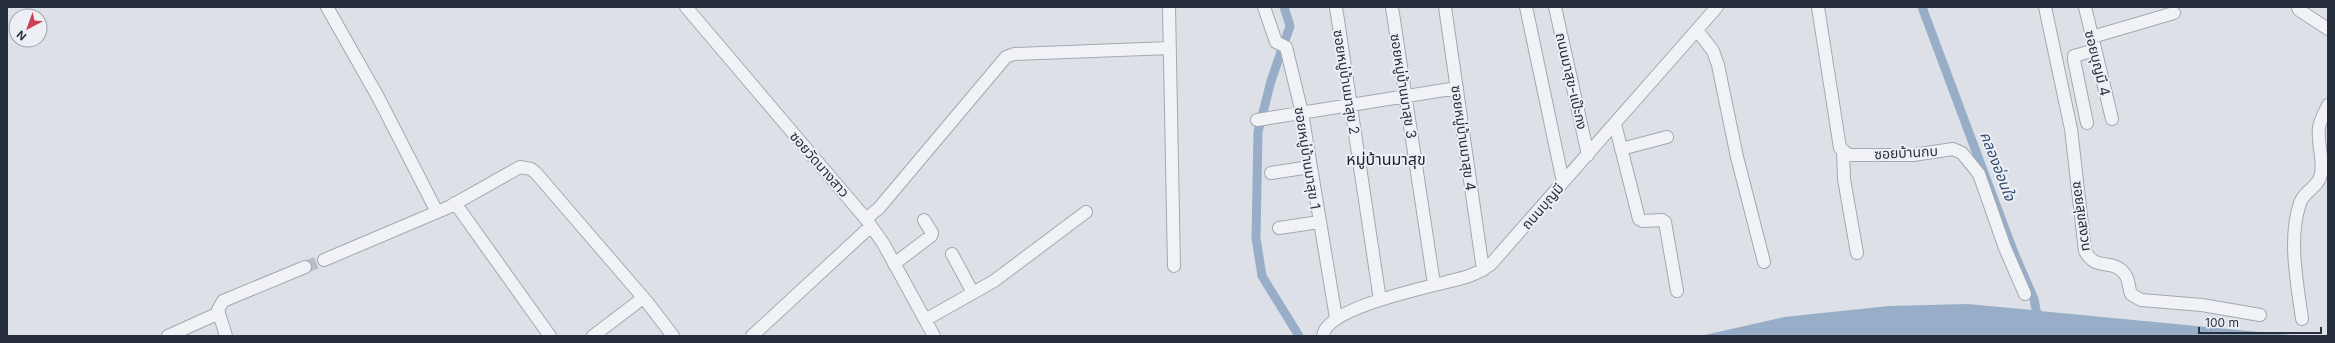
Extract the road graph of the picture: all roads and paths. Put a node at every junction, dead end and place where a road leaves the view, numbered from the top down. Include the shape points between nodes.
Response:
1 (327, 7) edge
2 (686, 7) edge
3 (1169, 7) edge
4 (1264, 7) edge
5 (1336, 7) edge
6 (1392, 7) edge
7 (1445, 7) edge
8 (1526, 7) edge
9 (1555, 7) edge
10 (1717, 7) edge
11 (1818, 7) edge
12 (2045, 7) edge
13 (2085, 7) edge
14 (2298, 7) edge
15 (2174, 13) dead end
16 (2328, 29) edge
17 (1697, 30) junction
18 (2092, 37) junction
19 (1170, 48) junction
20 (2095, 50) junction
21 (1457, 88) junction
22 (1405, 96) junction
23 (1352, 105) junction
24 (2328, 105) edge
25 (1302, 113) junction
26 (2112, 119) dead end
27 (1257, 120) dead end
28 (2087, 123) dead end
29 (1614, 124) junction
30 (1666, 137) dead end
31 (1621, 149) junction
32 (1843, 152) junction
33 (1588, 155) junction
34 (1310, 167) junction
35 (1271, 173) dead end
36 (1564, 182) junction
37 (455, 203) junction
38 (437, 212) junction
39 (1086, 212) dead end
40 (924, 220) dead end
41 (1319, 222) junction
42 (869, 223) junction
43 (1279, 228) dead end
44 (1857, 253) dead end
45 (952, 254) dead end
46 (324, 260) tunnel mouth
47 (1764, 262) dead end
48 (894, 264) junction
49 (1174, 266) dead end
50 (305, 267) tunnel mouth
51 (1483, 270) junction
52 (1434, 284) junction
53 (1677, 291) dead end
54 (973, 293) junction
55 (2025, 294) dead end
56 (643, 298) junction
57 (1380, 300) junction
58 (219, 313) junction
59 (2260, 314) dead end
60 (1336, 318) junction
61 (2302, 319) dead end
62 (925, 320) junction
63 (168, 336) edge
64 (226, 336) edge
65 (550, 336) edge
66 (593, 336) edge
67 (673, 336) edge
68 (752, 336) edge
69 (934, 336) edge
70 (1323, 336) edge

1 - 38 street via 378,97
2 - 42 street, ซอยวัดนางสาว
3 - 19 street
4 - 25 street, ซอยหมู่บ้านมาสุข 1 via 1276,42 1286,47
5 - 23 street, ซอยหมู่บ้านมาสุข 2
6 - 22 street, ซอยหมู่บ้านมาสุข 3
7 - 21 street, ซอยหมู่บ้านมาสุข 4
8 - 36 street
9 - 33 street, ถนนมาสุข-แป๊ะกง
10 - 17 street, ถนนบุญมี
11 - 32 street via 1840,148
12 - 59 street, ซอยสุขสงวน via 2071,129 2085,251 2089,259 2120,269 2128,278 2131,294 2141,300 2202,305
13 - 18 street, ซอยบุญมี 4
14 - 16 street
15 - 18 street
17 - 29 street, ถนนบุญมี
17 - 47 street via 1713,51 1718,65 1737,157
18 - 20 street, ซอยบุญมี 4
19 - 42 street via 1009,55 929,146
19 - 49 street
20 - 26 street, ซอยบุญมี 4
20 - 28 street via 2074,56
21 - 22 street
21 - 51 street, ซอยหมู่บ้านมาสุข 4
22 - 23 street
22 - 52 street, ซอยหมู่บ้านมาสุข 3
23 - 25 street
23 - 57 street, ซอยหมู่บ้านมาสุข 2
24 - 61 street via 2319,126 2321,176 2314,188 2301,200 2297,216 2295,260
25 - 27 street
25 - 34 street, ซอยหมู่บ้านมาสุข 1
29 - 31 street
29 - 33 street, ถนนบุญมี
30 - 31 street
31 - 53 street via 1639,219 1657,219 1665,222
32 - 44 street via 1844,179
32 - 55 street, ซอยบ้านกบ via 1849,155 1914,155 1953,149 1962,153 1979,174 2004,248
33 - 36 street, ถนนบุญมี
34 - 35 street
34 - 41 street, ซอยหมู่บ้านมาสุข 1
36 - 51 street, ถนนบุญมี via 1498,258
37 - 38 street
37 - 56 street via 520,167 531,169
37 - 65 street
38 - 46 street
39 - 54 street via 994,282
40 - 48 street via 932,236
41 - 43 street
41 - 60 street, ซอยหมู่บ้านมาสุข 1
42 - 48 street, ซอยวัดนางสาว
42 - 68 street
45 - 54 street
48 - 62 street, ซอยวัดนางสาว
50 - 58 street via 223,301 219,305
51 - 52 street, ถนนบุญมี
52 - 57 street, ถนนบุญมี
54 - 62 street
56 - 66 street
56 - 67 street
57 - 60 street, ถนนบุญมี
58 - 63 street
58 - 64 street
60 - 70 street, ถนนบุญมี via 1325,327
62 - 69 street, ซอยวัดนางสาว

